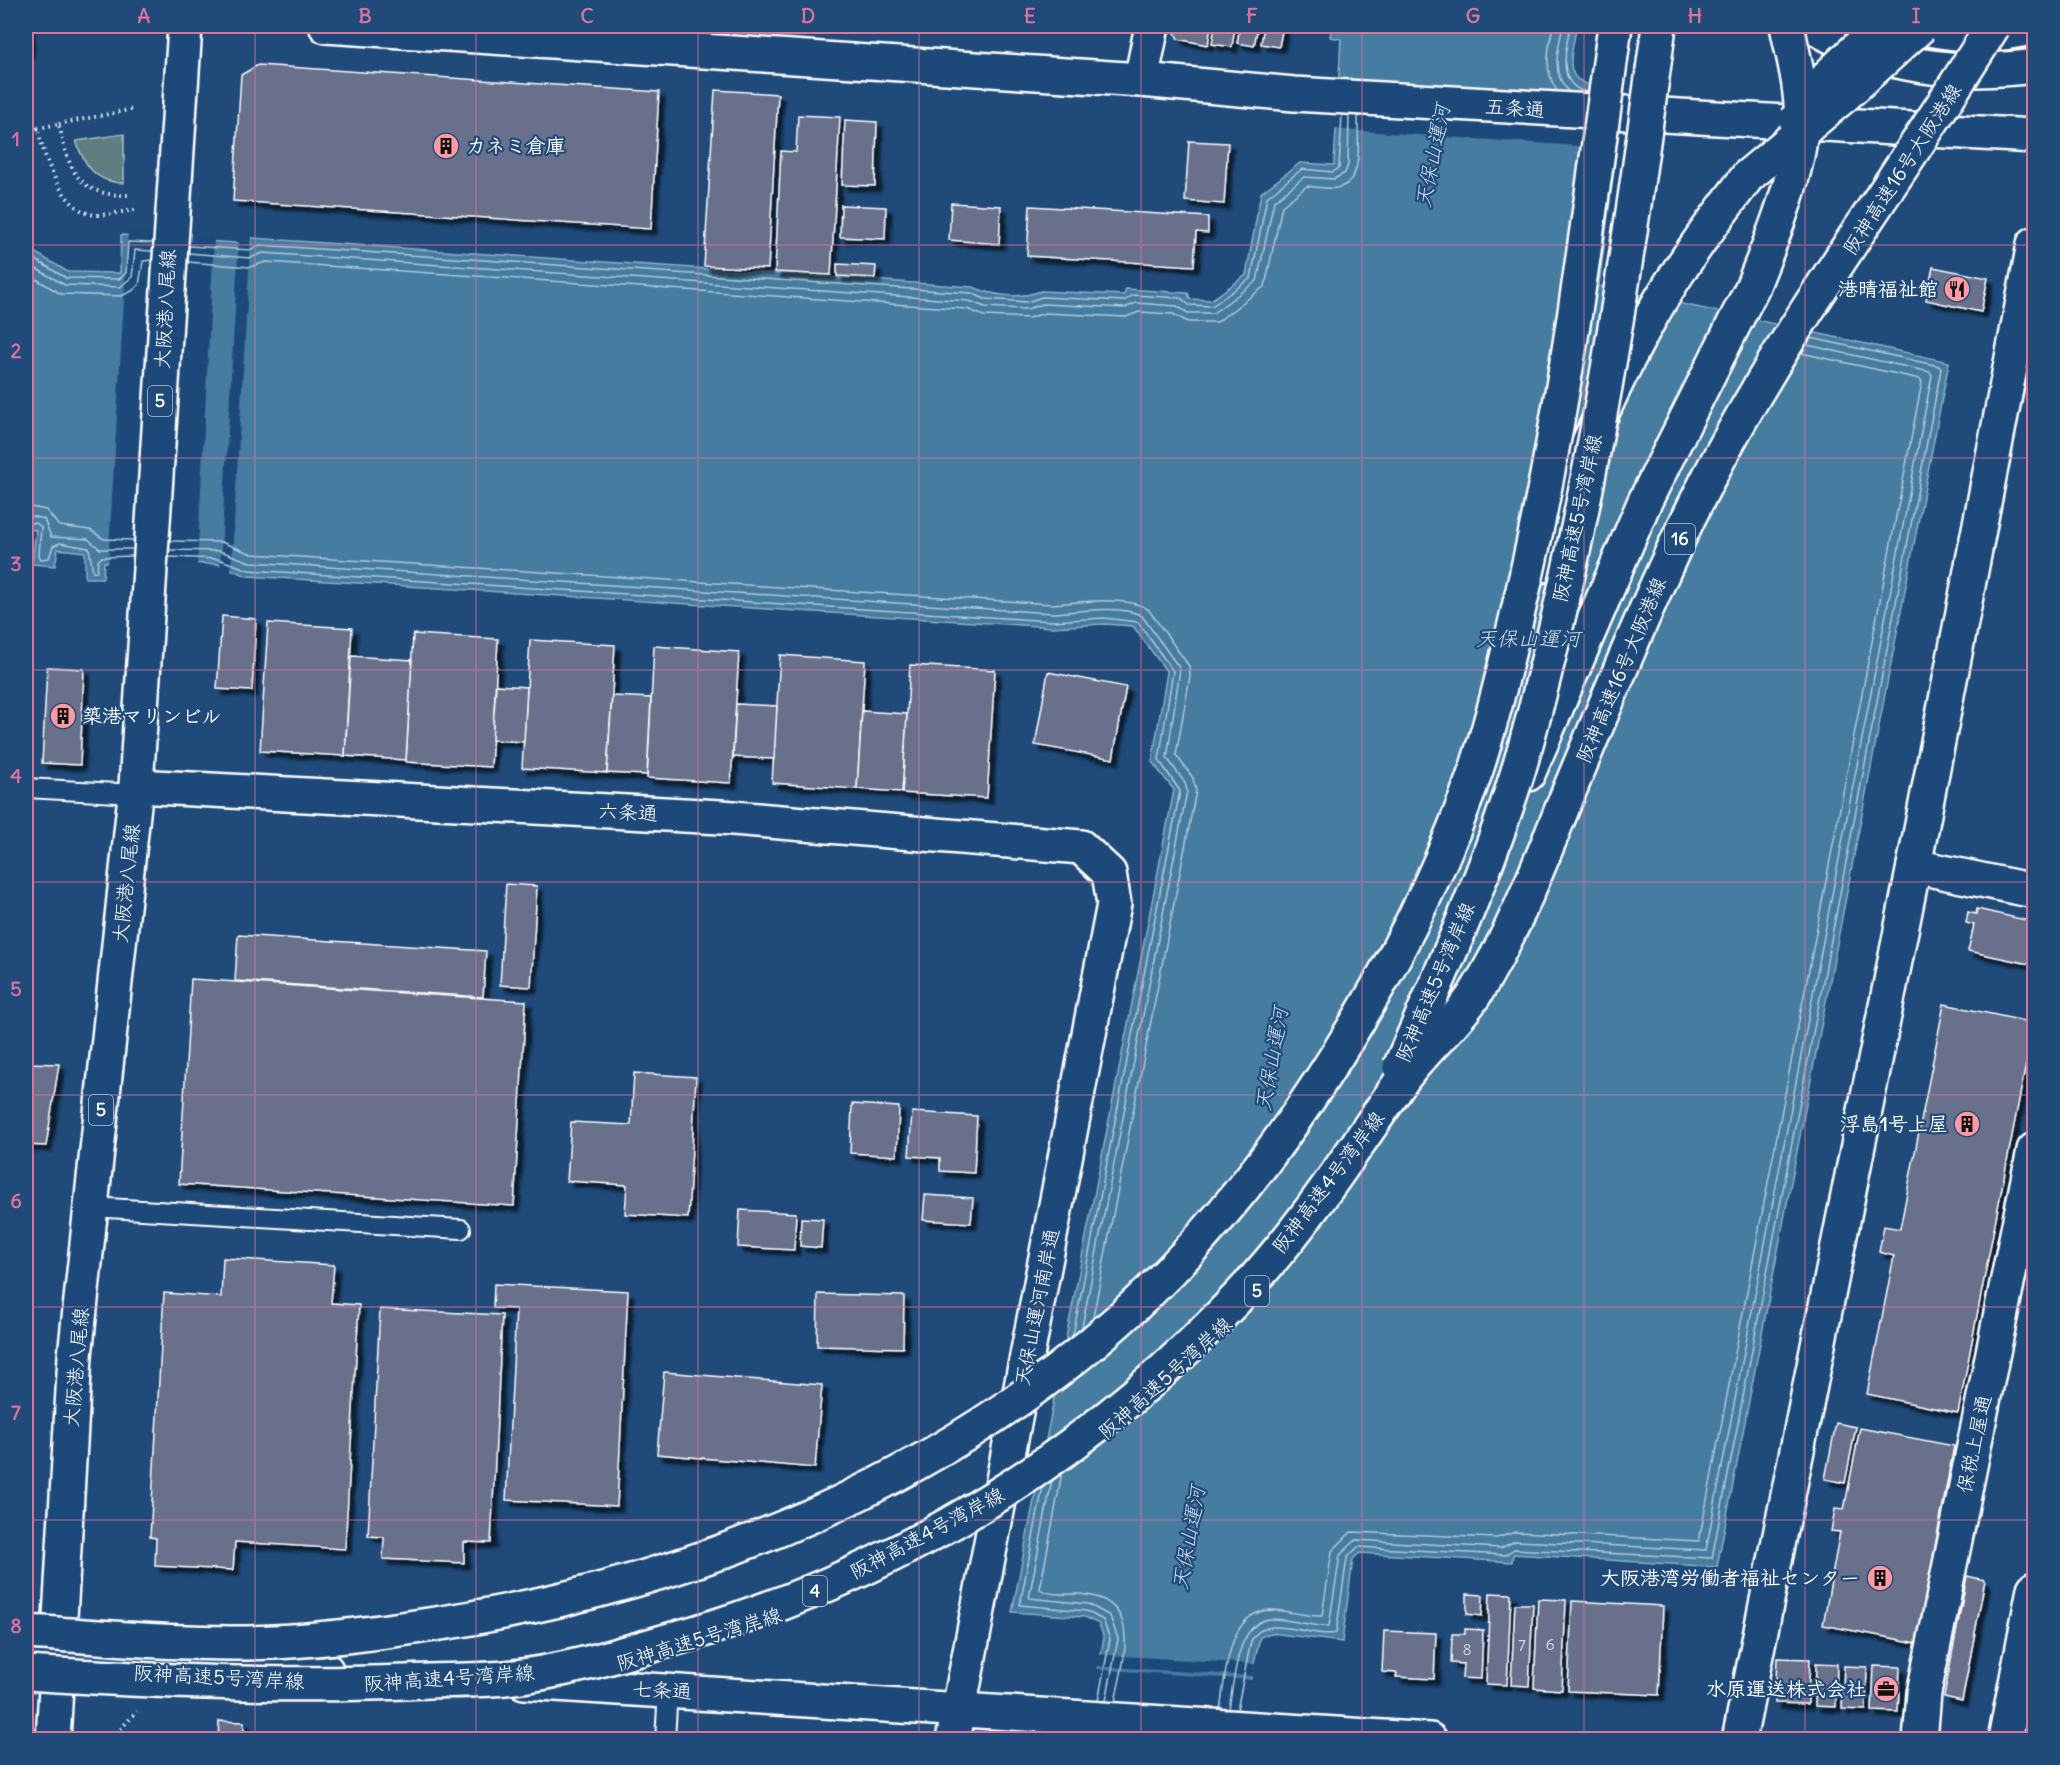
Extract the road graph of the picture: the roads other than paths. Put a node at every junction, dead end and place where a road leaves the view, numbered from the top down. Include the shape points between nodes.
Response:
1 (185, 26) edge
2 (326, 26) edge
3 (1152, 26) edge
4 (1615, 26) edge
5 (1659, 26) edge
6 (1787, 26) edge
7 (1814, 26) edge
8 (1881, 26) edge
9 (1920, 26) edge
10 (1993, 26) edge
11 (2034, 27) edge
12 (2034, 66) edge
13 (1141, 80) junction
14 (2034, 136) edge
15 (1748, 176) junction
16 (2034, 243) edge
17 (26, 788) edge
18 (136, 790) junction
19 (1914, 866) junction
20 (1109, 873) joint
21 (2034, 891) edge
22 (1408, 1071) junction
23 (2034, 1149) edge
24 (91, 1207) junction
25 (461, 1229) dead end
26 (2034, 1589) edge
27 (26, 1620) edge
28 (26, 1632) edge
29 (41, 1652) edge
30 (26, 1665) edge
31 (26, 1673) edge
32 (668, 1690) junction
33 (960, 1708) junction
34 (53, 1740) edge
35 (665, 1740) edge
36 (953, 1740) edge
37 (1430, 1740) edge
38 (1739, 1740) edge
39 (1920, 1740) edge
40 (2006, 1740) edge

1 - 18 main road, 大阪港八尾線 / 5
2 - 13 main road, 五条通
3 - 13 main road
4 - 28 main road, 阪神高速5号湾岸線, bridge via 1562,402 1542,511 1502,687 1475,773 1413,922 1328,1072 1276,1149 1150,1291 1081,1352 999,1413 915,1463 822,1512 633,1582 535,1608 346,1637 189,1643
5 - 30 main road, 阪神高速5号湾岸線 / 5, bridge via 1637,190 1589,466 1526,746 1449,954 1384,1103 1306,1234 1209,1341 1104,1436 971,1523 835,1593 692,1645 586,1672 479,1683 337,1683
6 - 22 main road, bridge via 1801,99 1801,131 1774,234 1728,339 1644,503 1606,588 1481,884
7 - 12 main road, bridge via 1869,53 1909,64 1987,70
8 - 15 main road, bridge via 1830,74
9 - 11 main road, bridge via 1973,34 2011,33
9 - 15 main road, bridge
10 - 22 main road, 阪神高速16号大阪港線 / 16, bridge via 1781,353 1707,480 1637,628 1524,902 1473,998
13 - 14 main road, 五条通 via 1628,115
15 - 27 main road, bridge via 1656,307 1574,475 1436,842 1362,990 1266,1142 1138,1283 1079,1335 990,1402 906,1453 813,1501 719,1539 629,1569 534,1594 436,1611 272,1629 187,1630
16 - 19 main road
17 - 18 lane
18 - 20 main road, 六条通 via 721,817 1081,847
18 - 24 main road, 大阪港八尾線 / 5
19 - 21 main road
19 - 38 main road
20 - 33 main road, 天保山運河南岸通 via 1114,904
22 - 31 main road, 阪神高速4号湾岸線 / 4, bridge via 1325,1194 1246,1289 1174,1361 1109,1417 989,1502 873,1565 799,1598 575,1667 508,1678 337,1685 224,1684
23 - 39 main road, 保税上屋通 via 1924,1693
24 - 25 lane
24 - 29 main road, 大阪港八尾線 / 5
26 - 40 main road
29 - 32 main road, 七条通
29 - 34 main road, 大阪港八尾線 / 5
32 - 33 main road, 七条通
32 - 35 lane
33 - 36 main road, 天保山運河南岸通
33 - 37 main road, 七条通

